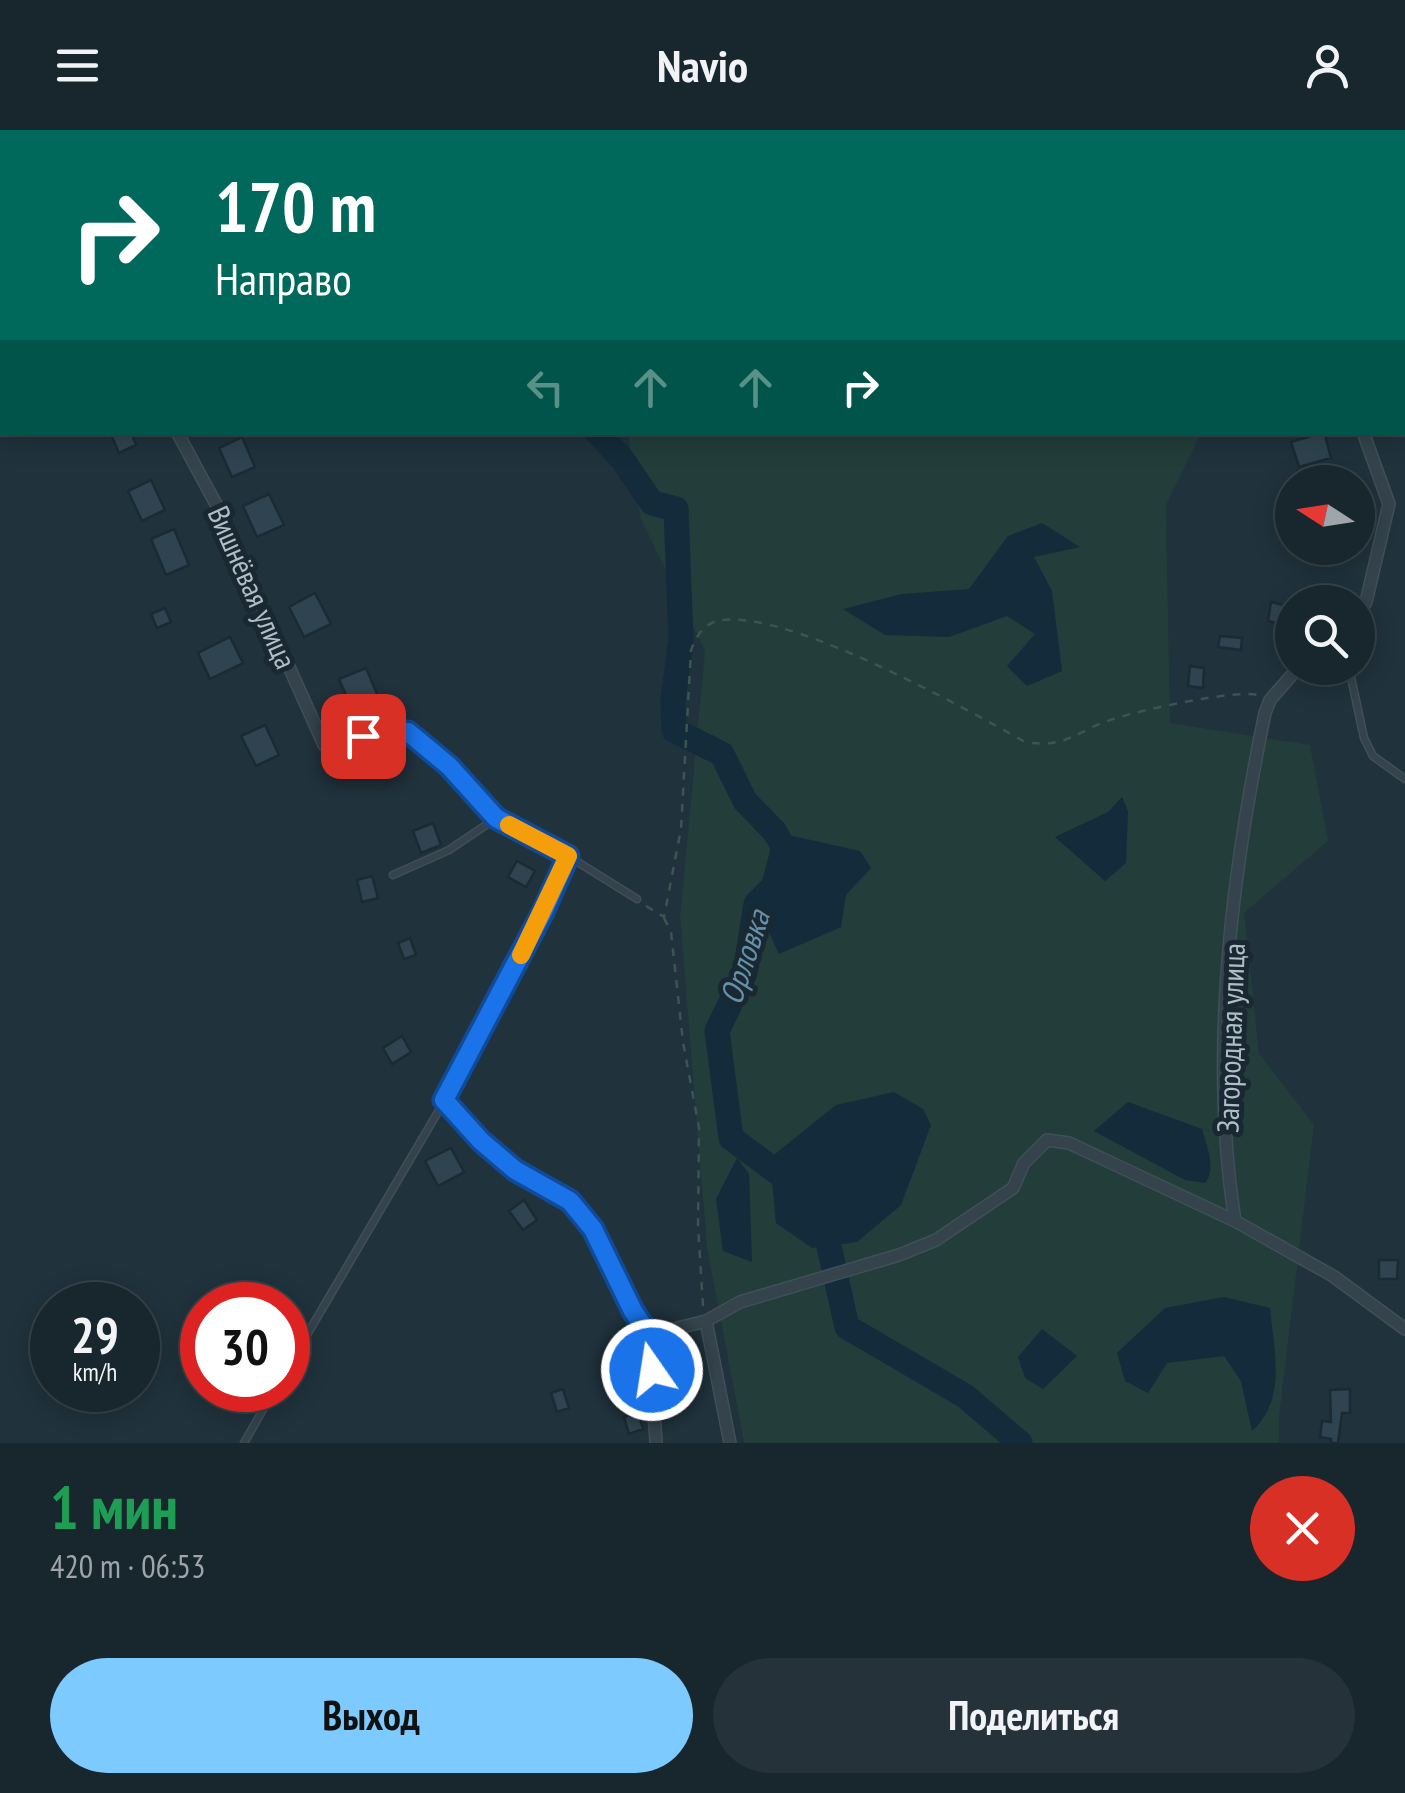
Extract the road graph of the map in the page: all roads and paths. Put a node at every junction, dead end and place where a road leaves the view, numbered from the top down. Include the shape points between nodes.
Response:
1 (179, 435) edge
2 (1364, 435) edge
3 (1370, 585) edge
4 (1283, 685) edge
5 (1353, 685) edge
6 (1270, 700) junction
7 (1405, 779) edge
8 (496, 818) junction
9 (568, 856) junction
10 (393, 875) dead end
11 (636, 900) joint
12 (664, 917) junction
13 (444, 1100) junction
14 (1235, 1221) junction
15 (706, 1321) junction
16 (310, 1329) edge
17 (1405, 1329) edge
18 (649, 1335) junction
19 (262, 1412) edge
20 (656, 1442) edge
21 (244, 1443) edge
22 (730, 1443) edge

1 - 8 street, Вишнёвая улица via 324,745 340,749 363,736 408,732
2 - 3 street via 1389,504
4 - 6 street, Загородная улица
5 - 7 lane via 1373,756
6 - 12 path via 1244,692 1144,710 1048,746 1025,742 803,635 762,622 710,623 691,650 681,828
6 - 14 street, Загородная улица via 1246,804 1228,976 1227,1169
8 - 9 street
8 - 10 lane via 449,850
9 - 11 lane
9 - 13 lane
11 - 12 path
12 - 15 path via 672,932 699,1128
13 - 16 lane
13 - 18 street via 515,1170 570,1201 593,1229
14 - 15 street via 1069,1143 1048,1140 1024,1163 1012,1188 936,1240 740,1302
14 - 17 street via 1334,1276
15 - 18 street
15 - 22 street
18 - 20 street
19 - 21 lane

